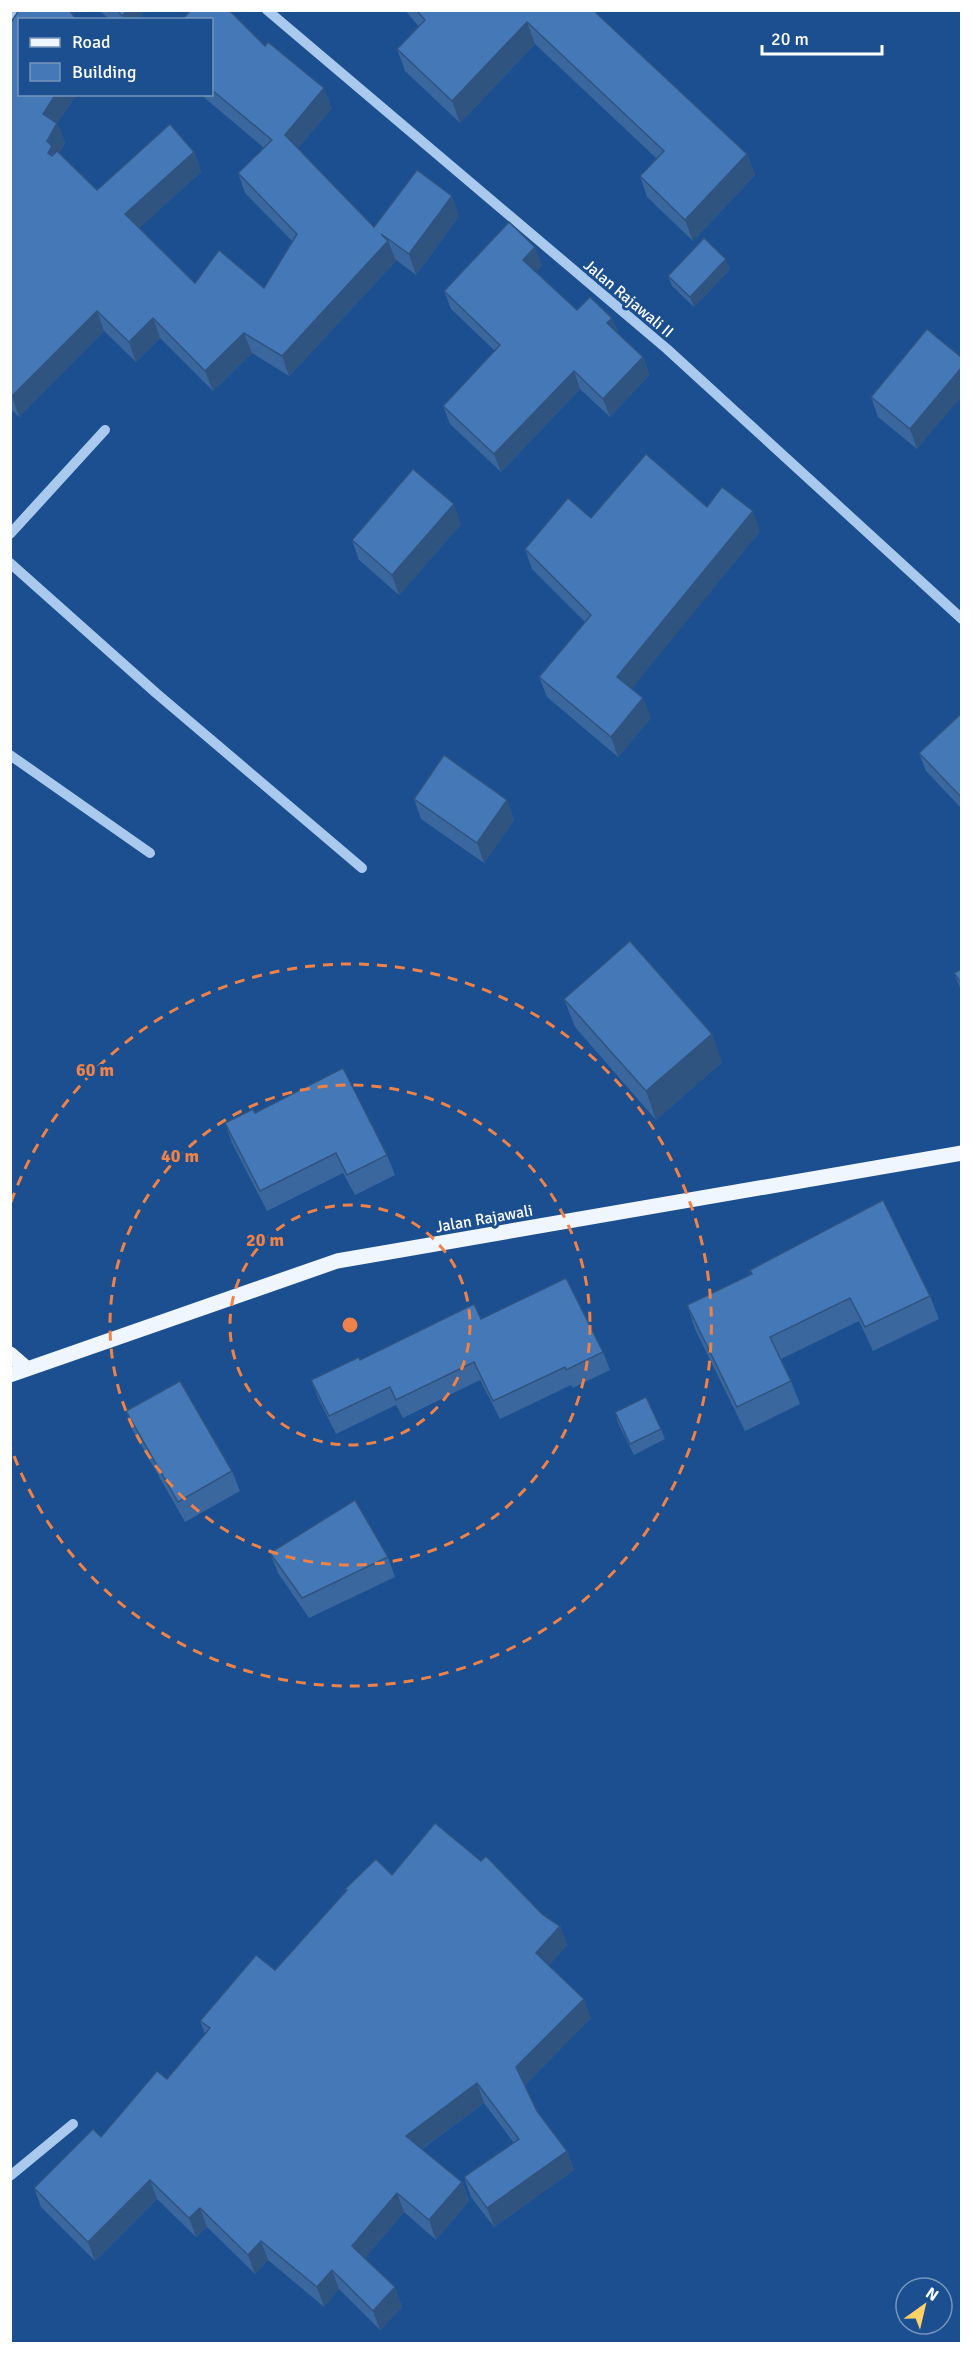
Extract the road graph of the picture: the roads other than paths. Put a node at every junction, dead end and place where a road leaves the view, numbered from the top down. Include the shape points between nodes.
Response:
1 (13, 10) edge
2 (267, 10) edge
3 (10, 15) edge
4 (105, 430) dead end
5 (10, 534) edge
6 (10, 563) edge
7 (962, 619) edge
8 (10, 754) edge
9 (150, 853) dead end
10 (362, 868) dead end
11 (962, 1153) edge
12 (10, 1354) edge
13 (26, 1368) junction
14 (10, 1375) edge
15 (73, 2124) dead end
16 (10, 2176) edge

1 - 3 street
2 - 7 street, Jalan Rajawali II via 667,350
4 - 5 street
6 - 10 street
8 - 9 street
11 - 13 main road, Jalan Rajawali via 337,1261
12 - 13 main road
13 - 14 main road, Jalan Rajawali
15 - 16 street

